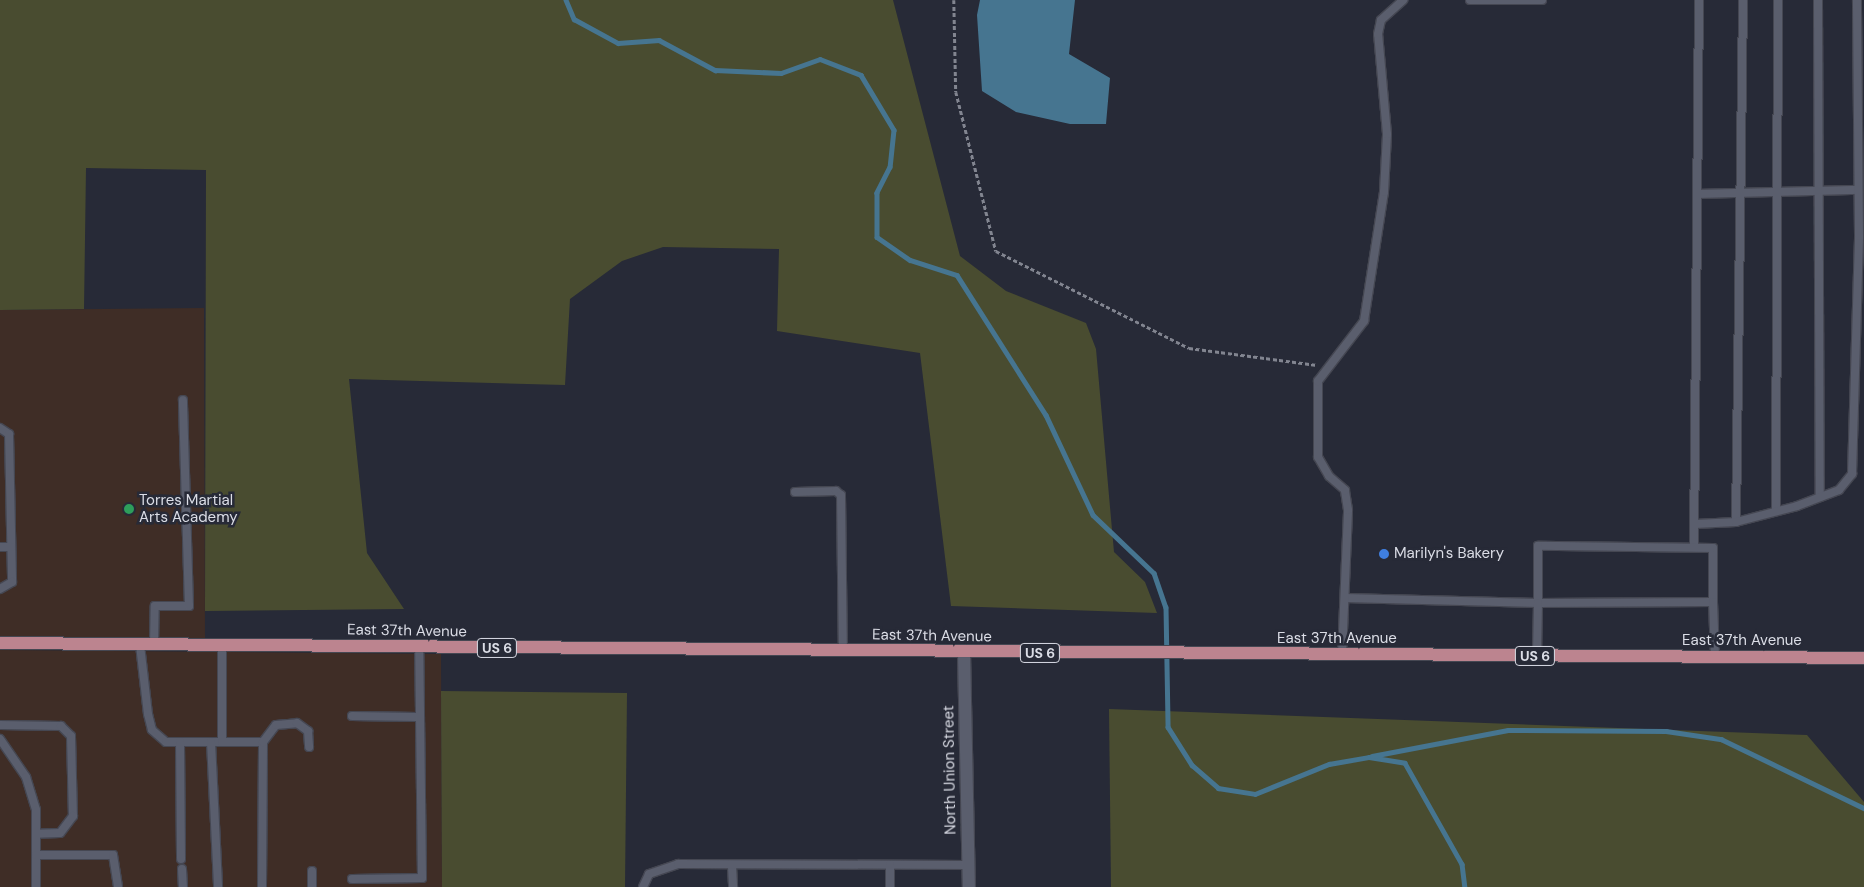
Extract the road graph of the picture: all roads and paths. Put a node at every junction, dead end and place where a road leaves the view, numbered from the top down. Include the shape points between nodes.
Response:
1 (954, 0) edge
2 (1403, 0) edge
3 (1470, 0) edge
4 (1542, 0) edge
5 (1700, 0) edge
6 (1743, 0) edge
7 (1778, 0) edge
8 (1818, 0) edge
9 (1857, 0) edge
10 (1857, 190) junction
11 (1819, 192) junction
12 (1777, 193) junction
13 (1700, 194) junction
14 (1740, 194) junction
15 (1325, 366) junction
16 (183, 400) dead end
17 (0, 428) edge
18 (795, 492) dead end
19 (1820, 497) junction
20 (1776, 511) junction
21 (1736, 522) junction
22 (1695, 524) junction
23 (0, 547) edge
24 (11, 547) junction
25 (1694, 547) junction
26 (0, 589) edge
27 (1344, 598) junction
28 (1713, 602) junction
29 (1538, 603) junction
30 (0, 643) edge
31 (140, 645) junction
32 (154, 645) junction
33 (222, 646) junction
34 (419, 648) junction
35 (843, 652) junction
36 (964, 653) junction
37 (1342, 655) junction
38 (1537, 656) junction
39 (1715, 657) junction
40 (1864, 658) edge
41 (352, 716) dead end
42 (417, 717) junction
43 (0, 725) edge
44 (0, 739) edge
45 (180, 742) junction
46 (211, 742) junction
47 (222, 742) junction
48 (263, 742) junction
49 (309, 747) dead end
50 (36, 834) junction
51 (36, 855) junction
52 (181, 859) dead end
53 (890, 865) junction
54 (968, 865) junction
55 (732, 866) junction
56 (182, 869) dead end
57 (312, 871) dead end
58 (352, 879) dead end
59 (265, 885) edge
60 (36, 887) edge
61 (118, 887) edge
62 (184, 887) edge
63 (218, 887) edge
64 (312, 887) edge
65 (643, 887) edge
66 (733, 887) edge
67 (890, 887) edge
68 (969, 887) edge

1 - 15 path via 956,92 996,251 1189,348
2 - 15 lane via 1381,20 1378,34 1387,134 1384,192 1364,321
3 - 4 lane
5 - 13 lane
6 - 14 lane
7 - 12 lane
8 - 11 lane
9 - 10 lane
10 - 11 lane
10 - 19 lane via 1853,466 1839,490
11 - 12 lane
11 - 19 lane
12 - 14 lane
12 - 20 lane
13 - 14 lane
13 - 22 lane
14 - 21 lane
15 - 27 lane via 1318,381 1318,457 1329,476 1346,490
16 - 32 lane via 189,606 155,606
17 - 24 lane via 9,434
18 - 35 lane via 836,491 841,495
19 - 20 lane
20 - 21 lane
21 - 22 lane
22 - 25 lane
23 - 24 lane
24 - 26 lane via 12,582
25 - 28 lane via 1713,548
25 - 29 lane via 1538,546
27 - 29 lane
27 - 37 lane
28 - 29 lane
28 - 39 lane
29 - 38 lane
30 - 31 main road, East 37th Avenue / US 6
31 - 32 main road, East 37th Avenue / US 6
31 - 45 lane via 152,730 166,742
32 - 33 main road, East 37th Avenue / US 6
33 - 34 main road, East 37th Avenue / US 6
33 - 47 lane
34 - 35 main road, East 37th Avenue / US 6
34 - 42 lane
35 - 36 main road, East 37th Avenue / US 6
36 - 37 main road, East 37th Avenue / US 6
36 - 54 street, North Union Street
37 - 38 main road, East 37th Avenue / US 6
38 - 39 main road, East 37th Avenue / US 6
39 - 40 main road, East 37th Avenue / US 6
41 - 42 lane
42 - 58 lane via 422,878
43 - 50 lane via 61,726 71,736 73,816 60,833
44 - 50 lane via 26,777 36,810
45 - 46 lane
45 - 52 lane
46 - 47 lane
46 - 63 lane
47 - 48 lane
48 - 49 lane via 276,725 297,723 308,731
48 - 59 lane
50 - 51 lane
51 - 60 lane
51 - 61 lane via 113,855
53 - 54 lane
53 - 55 lane
53 - 67 lane
54 - 68 street, North Union Street
55 - 65 lane via 662,867 649,874
55 - 66 lane
56 - 62 lane
57 - 64 lane

